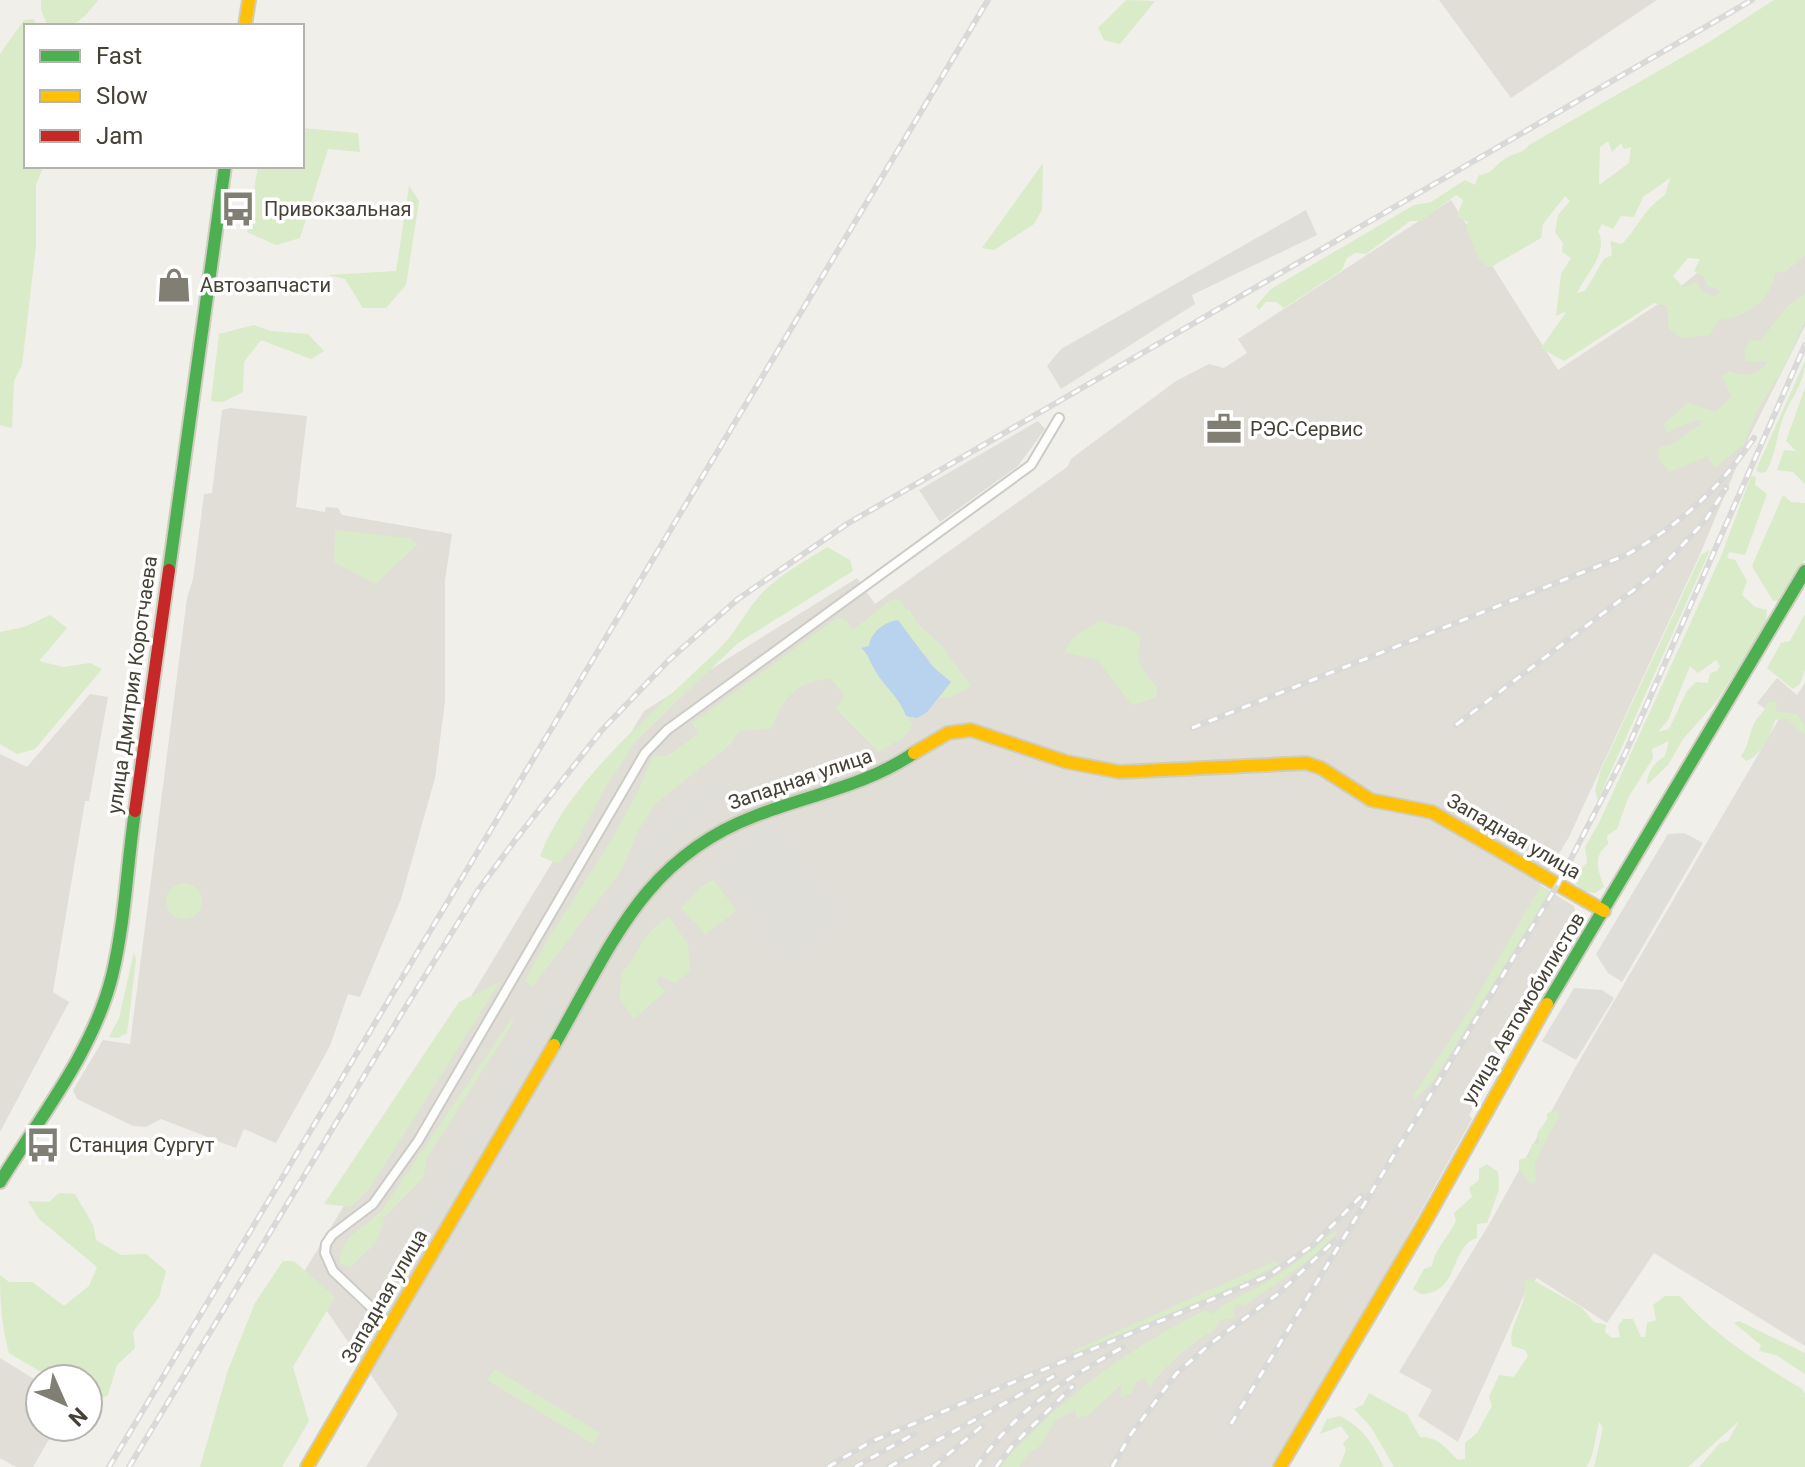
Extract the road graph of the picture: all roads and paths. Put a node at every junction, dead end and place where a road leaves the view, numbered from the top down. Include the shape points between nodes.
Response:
1 (249, 0) edge
2 (245, 24) edge
3 (225, 168) edge
4 (1059, 418) dead end
5 (1805, 571) edge
6 (1604, 911) junction
7 (0, 1182) edge
8 (390, 1325) junction
9 (307, 1467) edge
10 (1280, 1467) edge

1 - 2 street
3 - 7 street, улица Дмитрия Коротчаева via 112,975 87,1042
4 - 8 street via 1031,465 667,730 645,753 418,1141 379,1197 326,1244 333,1271
5 - 6 street, улица Автомобилистов
6 - 8 street, Западная улица via 1432,812 1371,800 1306,763 1135,774 1057,757 983,731 959,729 885,771 735,821 689,847 661,872 595,970
6 - 10 street, улица Автомобилистов
8 - 9 street, Западная улица

